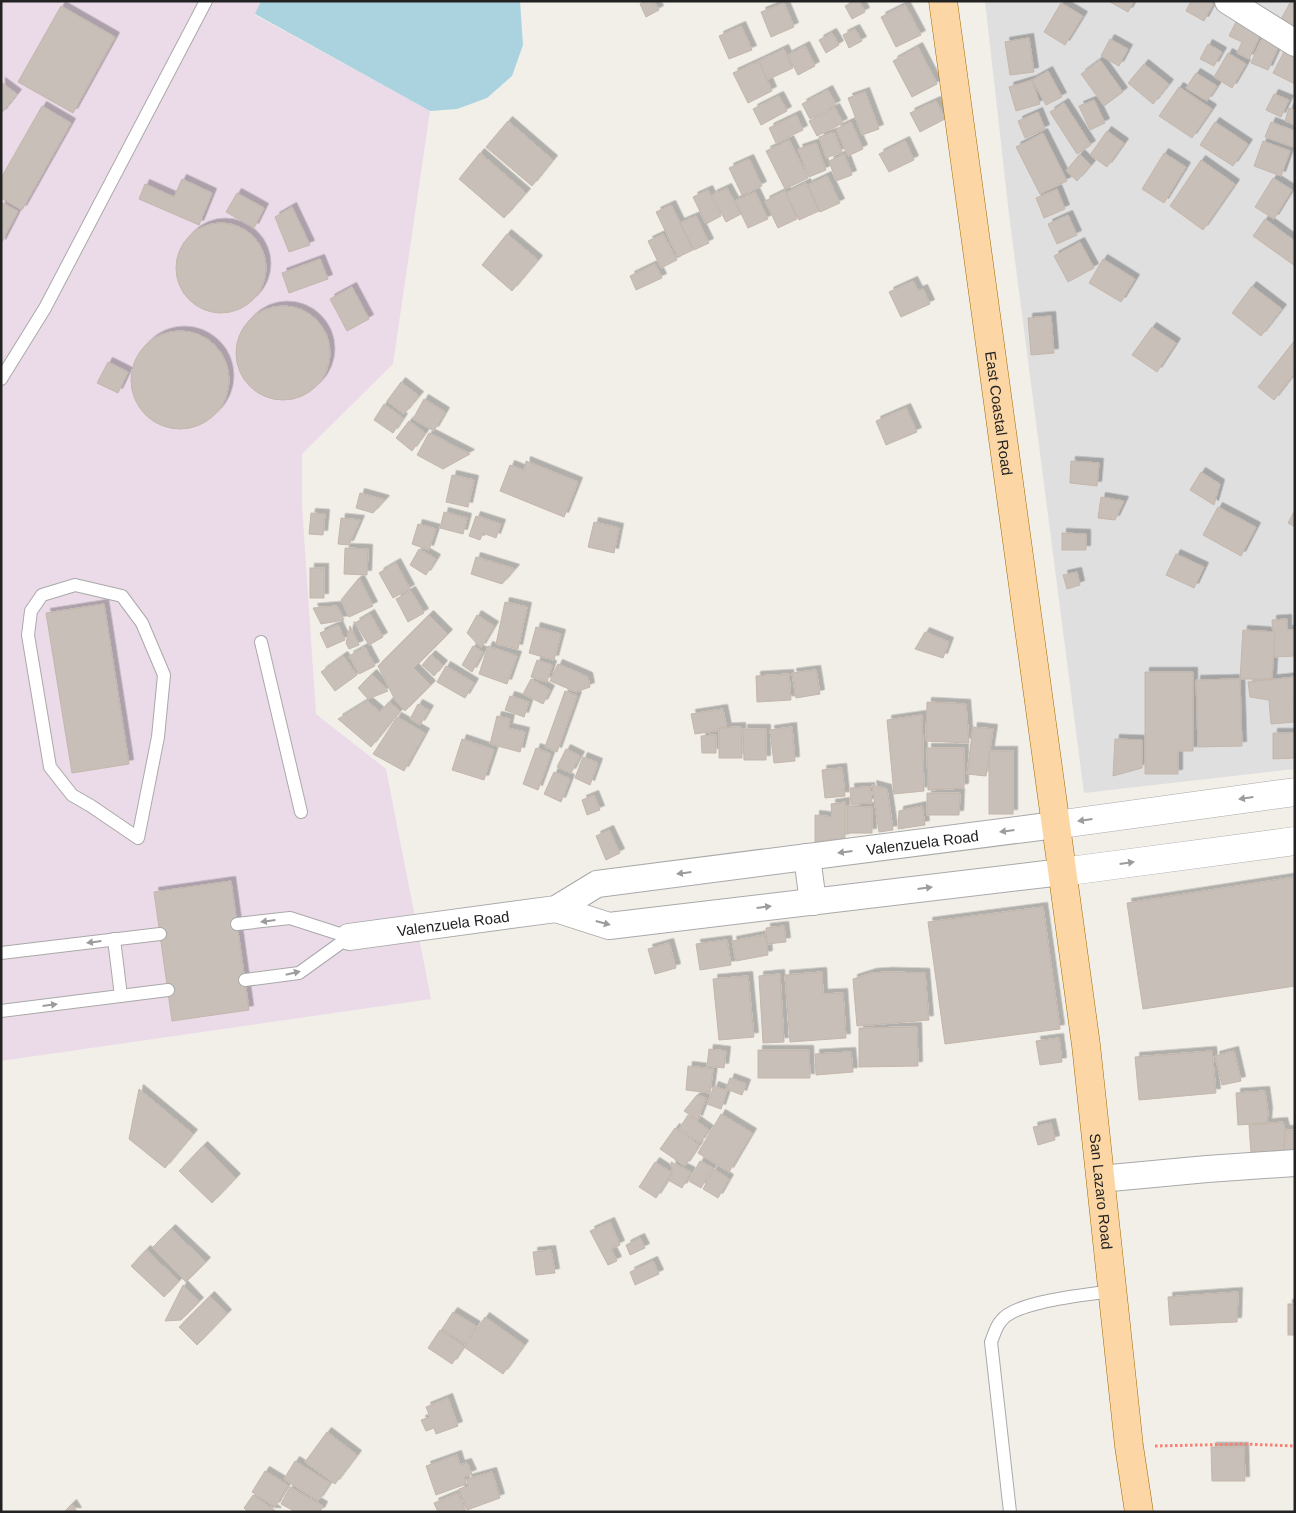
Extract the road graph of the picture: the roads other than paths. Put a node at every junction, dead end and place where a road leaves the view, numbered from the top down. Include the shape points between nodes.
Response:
1 (206, 1) edge
2 (943, 1) edge
3 (1228, 1) edge
4 (1295, 44) edge
5 (1, 379) edge
6 (261, 642) dead end
7 (1295, 792) edge
8 (301, 812) dead end
9 (1055, 824) junction
10 (138, 838) joint
11 (1295, 840) edge
12 (807, 857) junction
13 (1062, 872) junction
14 (813, 902) junction
15 (556, 909) junction
16 (237, 924) dead end
17 (160, 934) dead end
18 (349, 937) junction
19 (114, 939) junction
20 (1, 953) edge
21 (245, 980) dead end
22 (168, 990) dead end
23 (121, 996) junction
24 (1, 1011) edge
25 (1295, 1164) edge
26 (1100, 1180) junction
27 (1112, 1291) junction
28 (1010, 1512) edge
29 (1139, 1512) edge

1 - 5 lane via 45,308
2 - 9 main road, East Coastal Road
3 - 4 street
6 - 8 lane
7 -> 9 street, Valenzuela Road
9 -> 12 street, Valenzuela Road
9 - 13 main road, East Coastal Road
10 - 10 lane via 158,737 164,675 142,623 122,596 75,585 42,595 31,611 28,635 50,767 72,795
13 -> 11 street, Valenzuela Road
12 - 14 street
12 -> 15 street, Valenzuela Road via 597,884
14 -> 13 street, Valenzuela Road
13 - 26 main road, San Lazaro Road via 1086,1045
15 -> 14 street, Valenzuela Road via 609,926
15 - 18 street, Valenzuela Road
18 -> 16 lane via 290,918
17 - 19 lane
21 -> 18 lane via 299,973
19 -> 20 lane
19 - 23 lane
22 - 23 lane
24 -> 23 lane
25 - 26 street
26 - 27 main road, San Lazaro Road
27 - 28 lane via 1021,1307 1001,1320 991,1342
27 - 29 main road, San Lazaro Road

